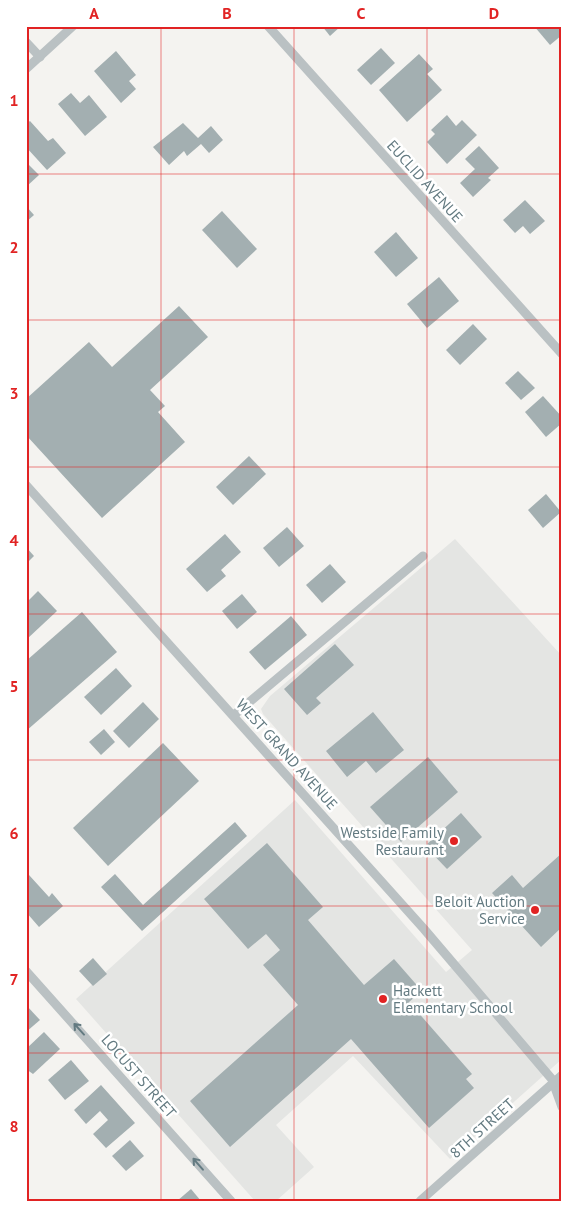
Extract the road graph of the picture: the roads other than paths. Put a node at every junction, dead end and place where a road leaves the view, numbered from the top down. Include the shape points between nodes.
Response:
1 (73, 26) edge
2 (268, 26) edge
3 (26, 42) edge
4 (40, 57) junction
5 (26, 69) edge
6 (562, 354) edge
7 (26, 485) edge
8 (423, 556) dead end
9 (234, 715) junction
10 (26, 971) edge
11 (562, 1075) edge
12 (554, 1082) junction
13 (562, 1091) edge
14 (562, 1107) edge
15 (231, 1201) edge
16 (420, 1201) edge

1 - 4 street
2 - 6 street, EUCLID AVENUE
3 - 4 street
4 - 5 street
7 - 9 street, WEST GRAND AVENUE
8 - 9 street
9 - 12 street, WEST GRAND AVENUE via 424,929
15 -> 10 street, LOCUST STREET
11 - 12 street, 8TH STREET
12 - 13 street, WEST GRAND AVENUE
12 - 14 street
12 - 16 street, 8TH STREET

